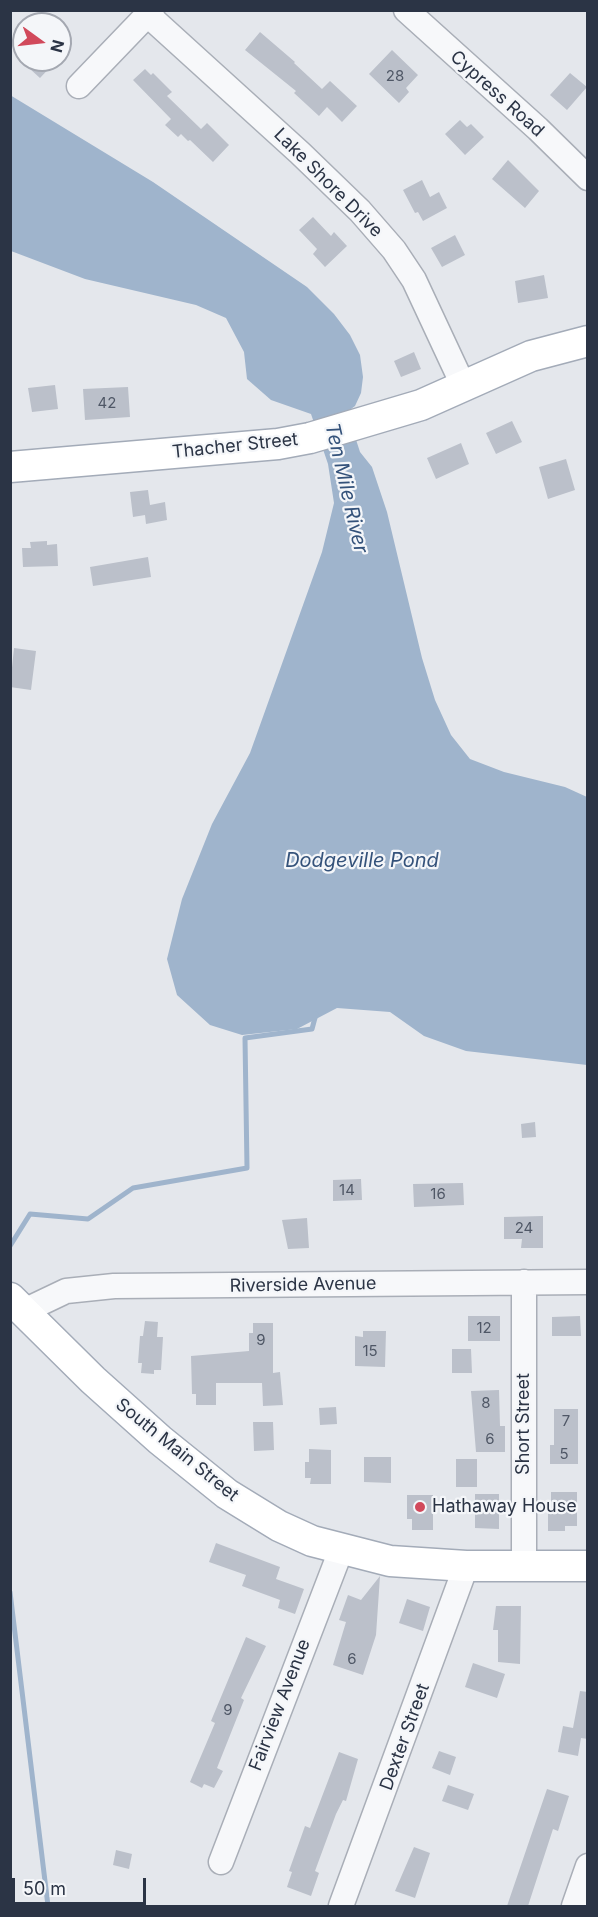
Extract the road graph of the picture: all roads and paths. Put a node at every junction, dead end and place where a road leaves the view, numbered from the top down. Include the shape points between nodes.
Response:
1 (406, 10) edge
2 (150, 13) edge
3 (79, 86) dead end
4 (588, 178) edge
5 (588, 341) edge
6 (463, 385) junction
7 (10, 467) edge
8 (524, 1282) junction
9 (588, 1282) edge
10 (17, 1305) edge
11 (341, 1550) junction
12 (466, 1566) junction
13 (588, 1566) edge
14 (524, 1567) junction
15 (221, 1862) dead end
16 (586, 1875) edge
17 (341, 1906) edge
18 (574, 1906) edge

1 - 4 street, Cypress Road
2 - 3 street
2 - 6 street, Lake Shore Drive via 360,211 394,250 414,280
5 - 6 main road, Thacher Street via 531,356
6 - 7 main road, Thacher Street via 421,405 278,444
8 - 9 street, Riverside Avenue
8 - 10 street, Riverside Avenue via 114,1286 66,1291
8 - 14 street, Short Street
10 - 11 main road, South Main Street via 93,1380 227,1494 279,1526
11 - 12 main road, South Main Street via 390,1561
11 - 15 street, Fairview Avenue
12 - 14 main road, South Main Street
12 - 17 street, Dexter Street
13 - 14 main road, South Main Street
16 - 18 street

